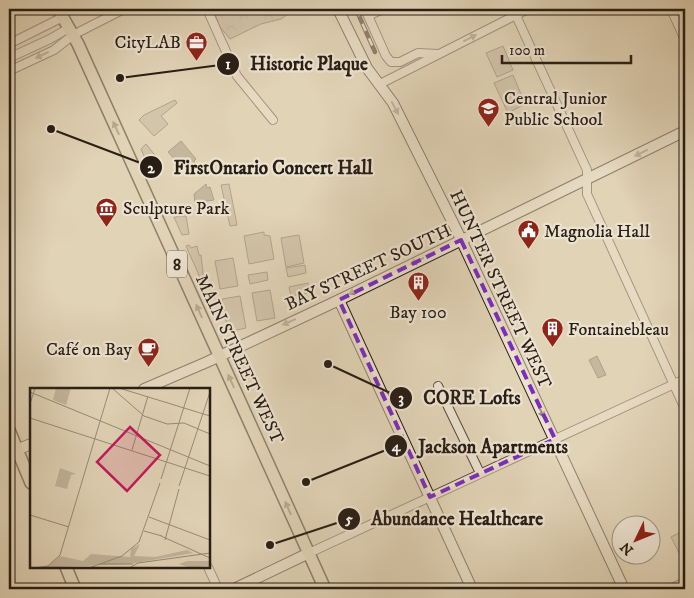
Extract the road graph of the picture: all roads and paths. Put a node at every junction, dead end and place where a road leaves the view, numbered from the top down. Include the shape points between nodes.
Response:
1 (124, 9) edge
2 (207, 9) edge
3 (338, 9) edge
4 (383, 9) edge
5 (528, 9) edge
6 (671, 9) edge
7 (366, 12) edge
8 (514, 12) edge
9 (61, 13) edge
10 (71, 31) junction
11 (685, 40) edge
12 (9, 44) edge
13 (440, 54) junction
14 (9, 58) edge
15 (9, 71) edge
16 (380, 84) junction
17 (273, 120) dead end
18 (685, 132) edge
19 (587, 179) junction
20 (461, 240) junction
21 (338, 300) junction
22 (219, 356) junction
23 (685, 379) edge
24 (674, 384) junction
25 (438, 386) dead end
26 (146, 388) edge
27 (685, 408) edge
28 (9, 430) edge
29 (555, 440) junction
30 (30, 444) edge
31 (13, 452) edge
32 (480, 473) junction
33 (30, 481) edge
34 (430, 497) junction
35 (308, 553) junction
36 (66, 568) edge
37 (208, 568) edge
38 (685, 582) edge
39 (75, 589) edge
40 (218, 589) edge
41 (234, 589) edge
42 (325, 589) edge
43 (472, 589) edge
44 (624, 589) edge
45 (670, 589) edge

1 - 10 street
2 - 17 street via 238,78
3 - 16 street, HUNTER STREET WEST via 360,56
4 - 7 street
5 - 8 street
6 - 11 street
7 - 13 street via 391,62 400,62 418,53
13 -> 8 street
8 - 19 street via 587,170
9 - 10 main road, MAIN STREET WEST / 8
9 - 12 street
10 - 14 street
10 -> 15 street via 54,50
22 -> 10 main road, MAIN STREET WEST / 8
13 - 16 street
16 -> 20 street, HUNTER STREET WEST via 393,103
18 -> 19 street, BAY STREET SOUTH
19 - 20 street, BAY STREET SOUTH
19 - 24 street via 587,194
20 -> 21 street, BAY STREET SOUTH
20 -> 29 street, HUNTER STREET WEST
21 -> 22 street, BAY STREET SOUTH
21 - 34 street
22 - 26 street, BAY STREET SOUTH
35 -> 22 main road, MAIN STREET WEST / 8
23 - 24 street
24 - 27 street
24 - 29 street
25 - 32 street
28 - 31 main road
29 - 32 street
29 - 44 street, HUNTER STREET WEST
30 - 31 street
31 - 33 main road
32 - 34 street
34 - 35 street
34 - 43 street
35 - 41 street
35 - 42 main road, MAIN STREET WEST / 8
36 - 39 main road
37 - 40 street
38 - 45 street

